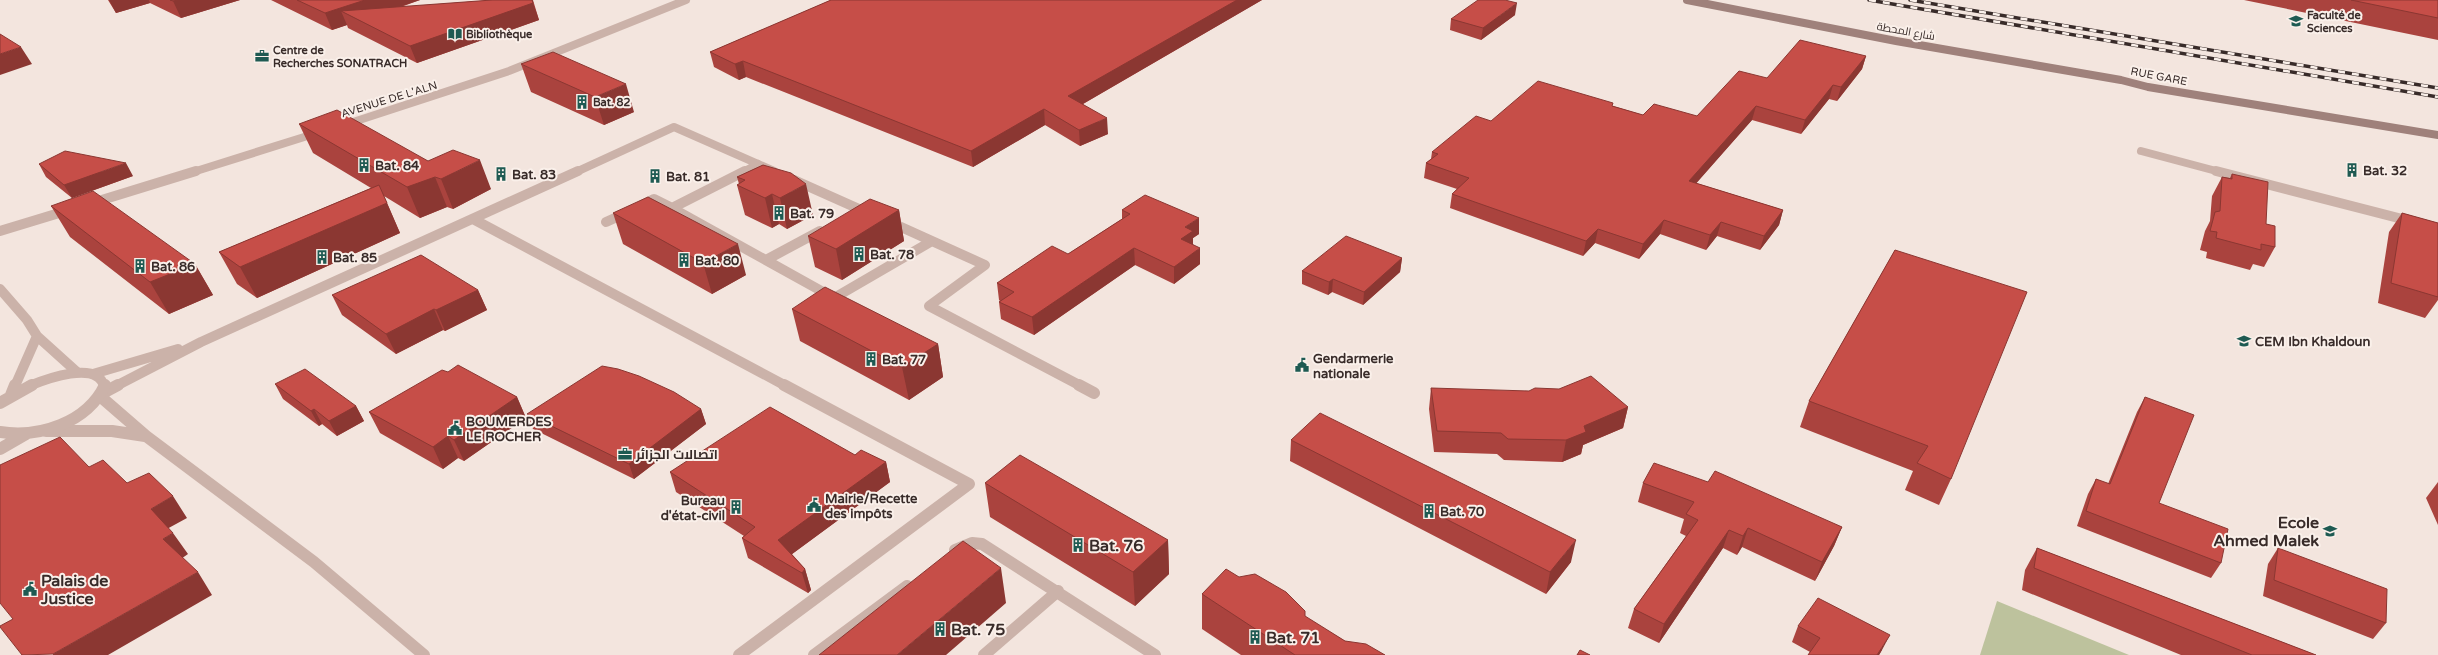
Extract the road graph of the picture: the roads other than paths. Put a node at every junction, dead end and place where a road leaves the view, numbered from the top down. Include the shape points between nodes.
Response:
1 (686, 0) edge
2 (1688, 0) edge
3 (2121, 80) junction
4 (2438, 130) edge
5 (2438, 135) edge
6 (2141, 151) dead end
7 (758, 164) junction
8 (672, 208) junction
9 (860, 209) junction
10 (847, 216) edge
11 (473, 219) junction
12 (606, 222) dead end
13 (2416, 222) edge
14 (826, 228) edge
15 (0, 231) edge
16 (932, 241) junction
17 (766, 260) junction
18 (0, 289) edge
19 (37, 336) junction
20 (201, 342) junction
21 (78, 373) junction
22 (93, 374) junction
23 (1094, 393) dead end
24 (11, 395) junction
25 (102, 395) junction
26 (0, 403) edge
27 (0, 432) edge
28 (32, 432) junction
29 (146, 436) junction
30 (0, 449) edge
31 (946, 558) edge
32 (914, 581) edge
33 (1058, 591) junction
34 (424, 655) edge
35 (739, 655) edge
36 (814, 655) edge
37 (984, 655) edge
38 (1155, 655) edge

1 - 15 street, AVENUE DE L'ALN via 509,71
2 - 3 main road, شارع المحطة via 1896,41
3 - 4 main road, RUE GARE via 2147,81
3 - 5 main road, RUE GARE via 2148,87
6 - 13 street
7 - 8 street
7 - 9 street
7 - 11 street via 674,127
8 - 12 street via 654,200
8 - 17 street
9 - 10 street
9 - 16 street
11 - 20 street
11 - 35 street via 969,484
14 - 17 street
16 - 17 street via 834,298
16 - 23 street via 985,264 930,306
18 - 19 street via 27,320
19 - 21 street
19 - 24 street
20 - 22 street
20 - 25 street
21 - 22 street
21 - 24 street via 38,382
22 - 25 street via 102,378 105,385
24 - 26 street
25 - 28 street via 76,417
25 - 29 street
27 - 28 street
28 - 29 street via 112,431
28 - 30 street
29 - 34 street via 314,562
31 - 33 street via 963,545 982,544
32 - 36 street
33 - 37 street
33 - 38 street

